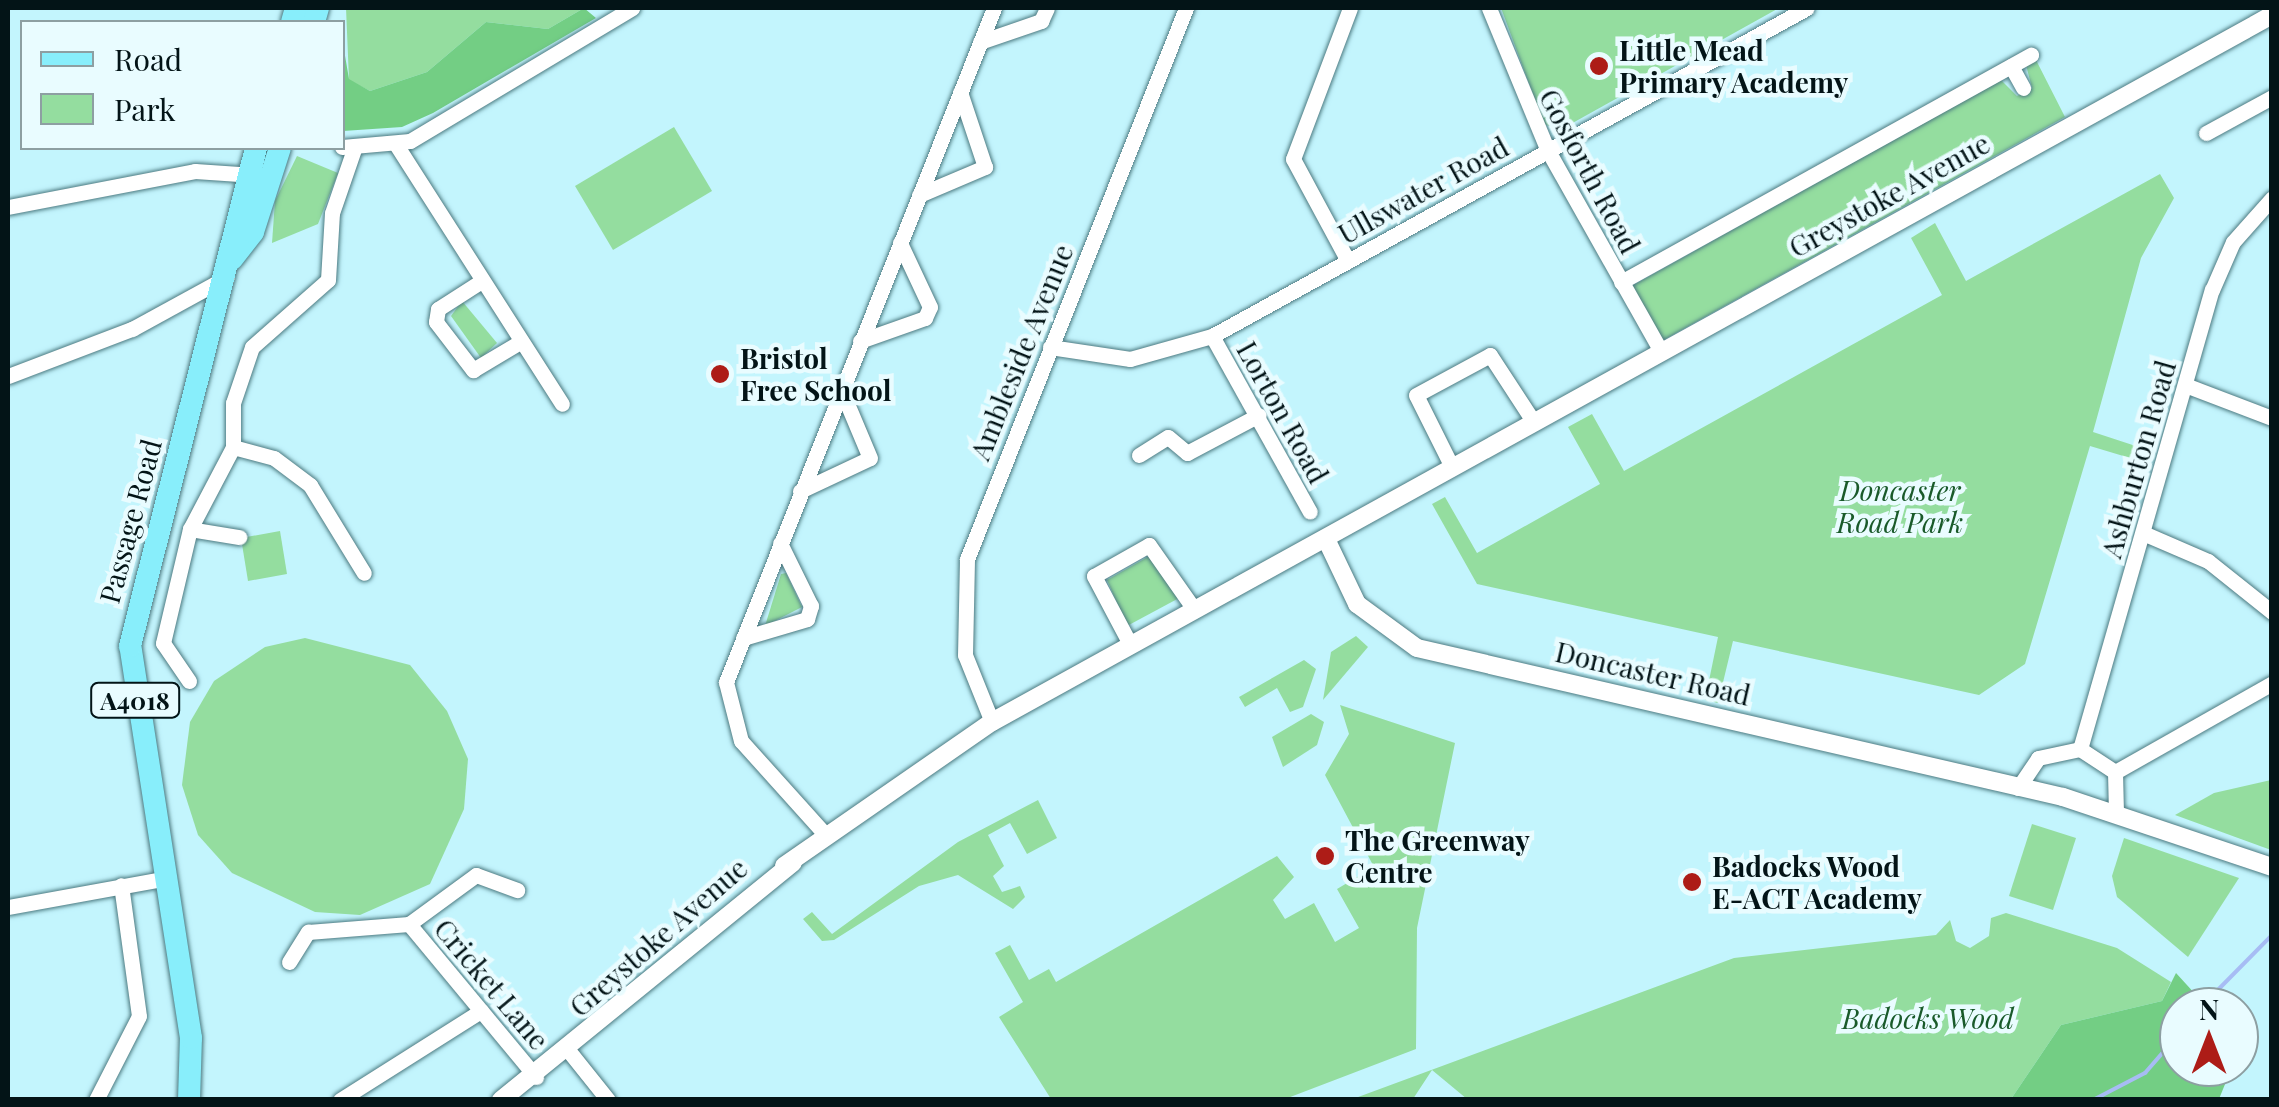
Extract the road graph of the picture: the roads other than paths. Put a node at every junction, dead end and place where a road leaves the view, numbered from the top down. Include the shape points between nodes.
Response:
1 (632, 8) edge
2 (994, 8) edge
3 (1047, 8) edge
4 (1186, 8) edge
5 (1350, 8) edge
6 (1489, 8) edge
7 (1807, 8) edge
8 (2272, 15) edge
9 (980, 42) junction
10 (2032, 54) dead end
11 (2010, 66) junction
12 (2023, 88) dead end
13 (960, 92) junction
14 (2272, 97) edge
15 (2206, 133) dead end
16 (396, 146) junction
17 (348, 148) edge
18 (1547, 149) junction
19 (256, 150) edge
20 (279, 150) edge
21 (260, 176) junction
22 (919, 194) junction
23 (2272, 198) edge
24 (8, 207) edge
25 (900, 242) junction
26 (1348, 261) junction
27 (229, 268) junction
28 (480, 282) junction
29 (1621, 282) junction
30 (184, 302) junction
31 (219, 307) junction
32 (1212, 336) junction
33 (860, 341) junction
34 (520, 342) junction
35 (1050, 346) junction
36 (1661, 351) junction
37 (8, 376) edge
38 (2186, 385) junction
39 (840, 389) junction
40 (562, 404) dead end
41 (1259, 415) junction
42 (2272, 418) edge
43 (1533, 422) junction
44 (233, 447) junction
45 (1138, 455) dead end
46 (1452, 466) junction
47 (800, 492) junction
48 (1310, 512) dead end
49 (357, 527) dead end
50 (190, 528) junction
51 (2143, 533) junction
52 (340, 535) junction
53 (239, 537) dead end
54 (1326, 541) junction
55 (780, 544) junction
56 (364, 573) dead end
57 (181, 593) junction
58 (198, 599) dead end
59 (1194, 609) junction
60 (2272, 612) edge
61 (743, 638) junction
62 (1130, 644) junction
63 (189, 682) dead end
64 (2272, 683) edge
65 (992, 722) junction
66 (2080, 748) junction
67 (2116, 772) junction
68 (2018, 788) junction
69 (2116, 813) junction
70 (822, 832) junction
71 (2272, 867) edge
72 (162, 879) junction
73 (121, 886) junction
74 (517, 890) dead end
75 (8, 907) edge
76 (409, 924) junction
77 (288, 962) dead end
78 (481, 1011) junction
79 (568, 1050) junction
80 (536, 1077) junction
81 (513, 1097) edge
82 (96, 1100) edge
83 (189, 1100) edge
84 (340, 1100) edge
85 (608, 1100) edge

1 - 16 street
2 - 9 street
3 - 9 street via 1041,21
4 - 35 street, Ambleside Avenue
5 - 26 street via 1292,159
6 - 18 street, Gosforth Road
7 - 18 street, Ullswater Road
8 - 36 street, Greystoke Avenue
9 - 13 street
10 - 11 street
11 - 12 street
11 - 29 street
13 - 22 street
13 - 22 street via 985,167
14 - 15 street
16 - 17 street
16 - 28 street
17 - 44 street via 332,213 328,280 252,347 233,403
18 - 26 street, Ullswater Road
18 - 29 street, Gosforth Road
19 - 21 main road, Passage Road / A4018
20 - 21 main road, Passage Road / A4018
21 - 24 street via 195,171
21 - 27 main road, Passage Road / A4018
22 - 25 street
23 - 38 street, Ashburton Road via 2220,268
25 - 33 street
25 - 33 street via 930,307 925,318
26 - 32 street, Ullswater Road
27 - 30 street
27 - 31 main road, Passage Road / A4018
28 - 34 street
28 - 34 street via 438,309 436,322 473,370
29 - 36 street, Gosforth Road
30 - 31 street
30 - 37 street
31 - 72 main road, Passage Road / A4018 via 130,646
32 - 35 street, Ullswater Road via 1130,359
32 - 41 street, Lorton Road
33 - 39 street
34 - 40 street
35 - 65 street, Ambleside Avenue via 963,582 964,654
36 - 43 street, Greystoke Avenue
38 - 42 street
38 - 51 street, Ashburton Road
39 - 47 street
39 - 47 street via 870,458
41 - 45 street via 1187,453 1168,437
41 - 48 street, Lorton Road
43 - 46 street, Greystoke Avenue
43 - 46 street via 1490,355 1458,371 1414,397
44 - 50 street
44 - 52 street via 302,478
46 - 54 street, Greystoke Avenue
47 - 55 street
49 - 52 street
50 - 53 street
50 - 57 street
51 - 60 street via 2208,561
51 - 66 street, Ashburton Road
52 - 56 street
54 - 59 street, Greystoke Avenue
54 - 68 street, Doncaster Road via 1357,604 1418,648
55 - 61 street
55 - 61 street via 811,606 806,618
57 - 58 street
57 - 63 street via 163,643
59 - 62 street, Greystoke Avenue
59 - 62 street via 1148,544 1094,576
61 - 70 street via 725,692 735,730
62 - 65 street, Greystoke Avenue
64 - 67 street
65 - 70 street, Greystoke Avenue
66 - 67 street
66 - 68 street via 2038,758
67 - 69 street
68 - 69 street, Doncaster Road
69 - 71 street, Doncaster Road
70 - 79 street, Greystoke Avenue
72 - 73 street
72 - 83 main road, Passage Road / A4018 via 191,1038
73 - 75 street
73 - 82 street via 139,1016
74 - 76 street via 476,875
76 - 77 street via 308,932
76 - 78 street, Cricket Lane
78 - 80 street, Cricket Lane
78 - 84 street
79 - 80 street, Greystoke Avenue
79 - 85 street, Greystoke Avenue
80 - 81 street, Greystoke Avenue

